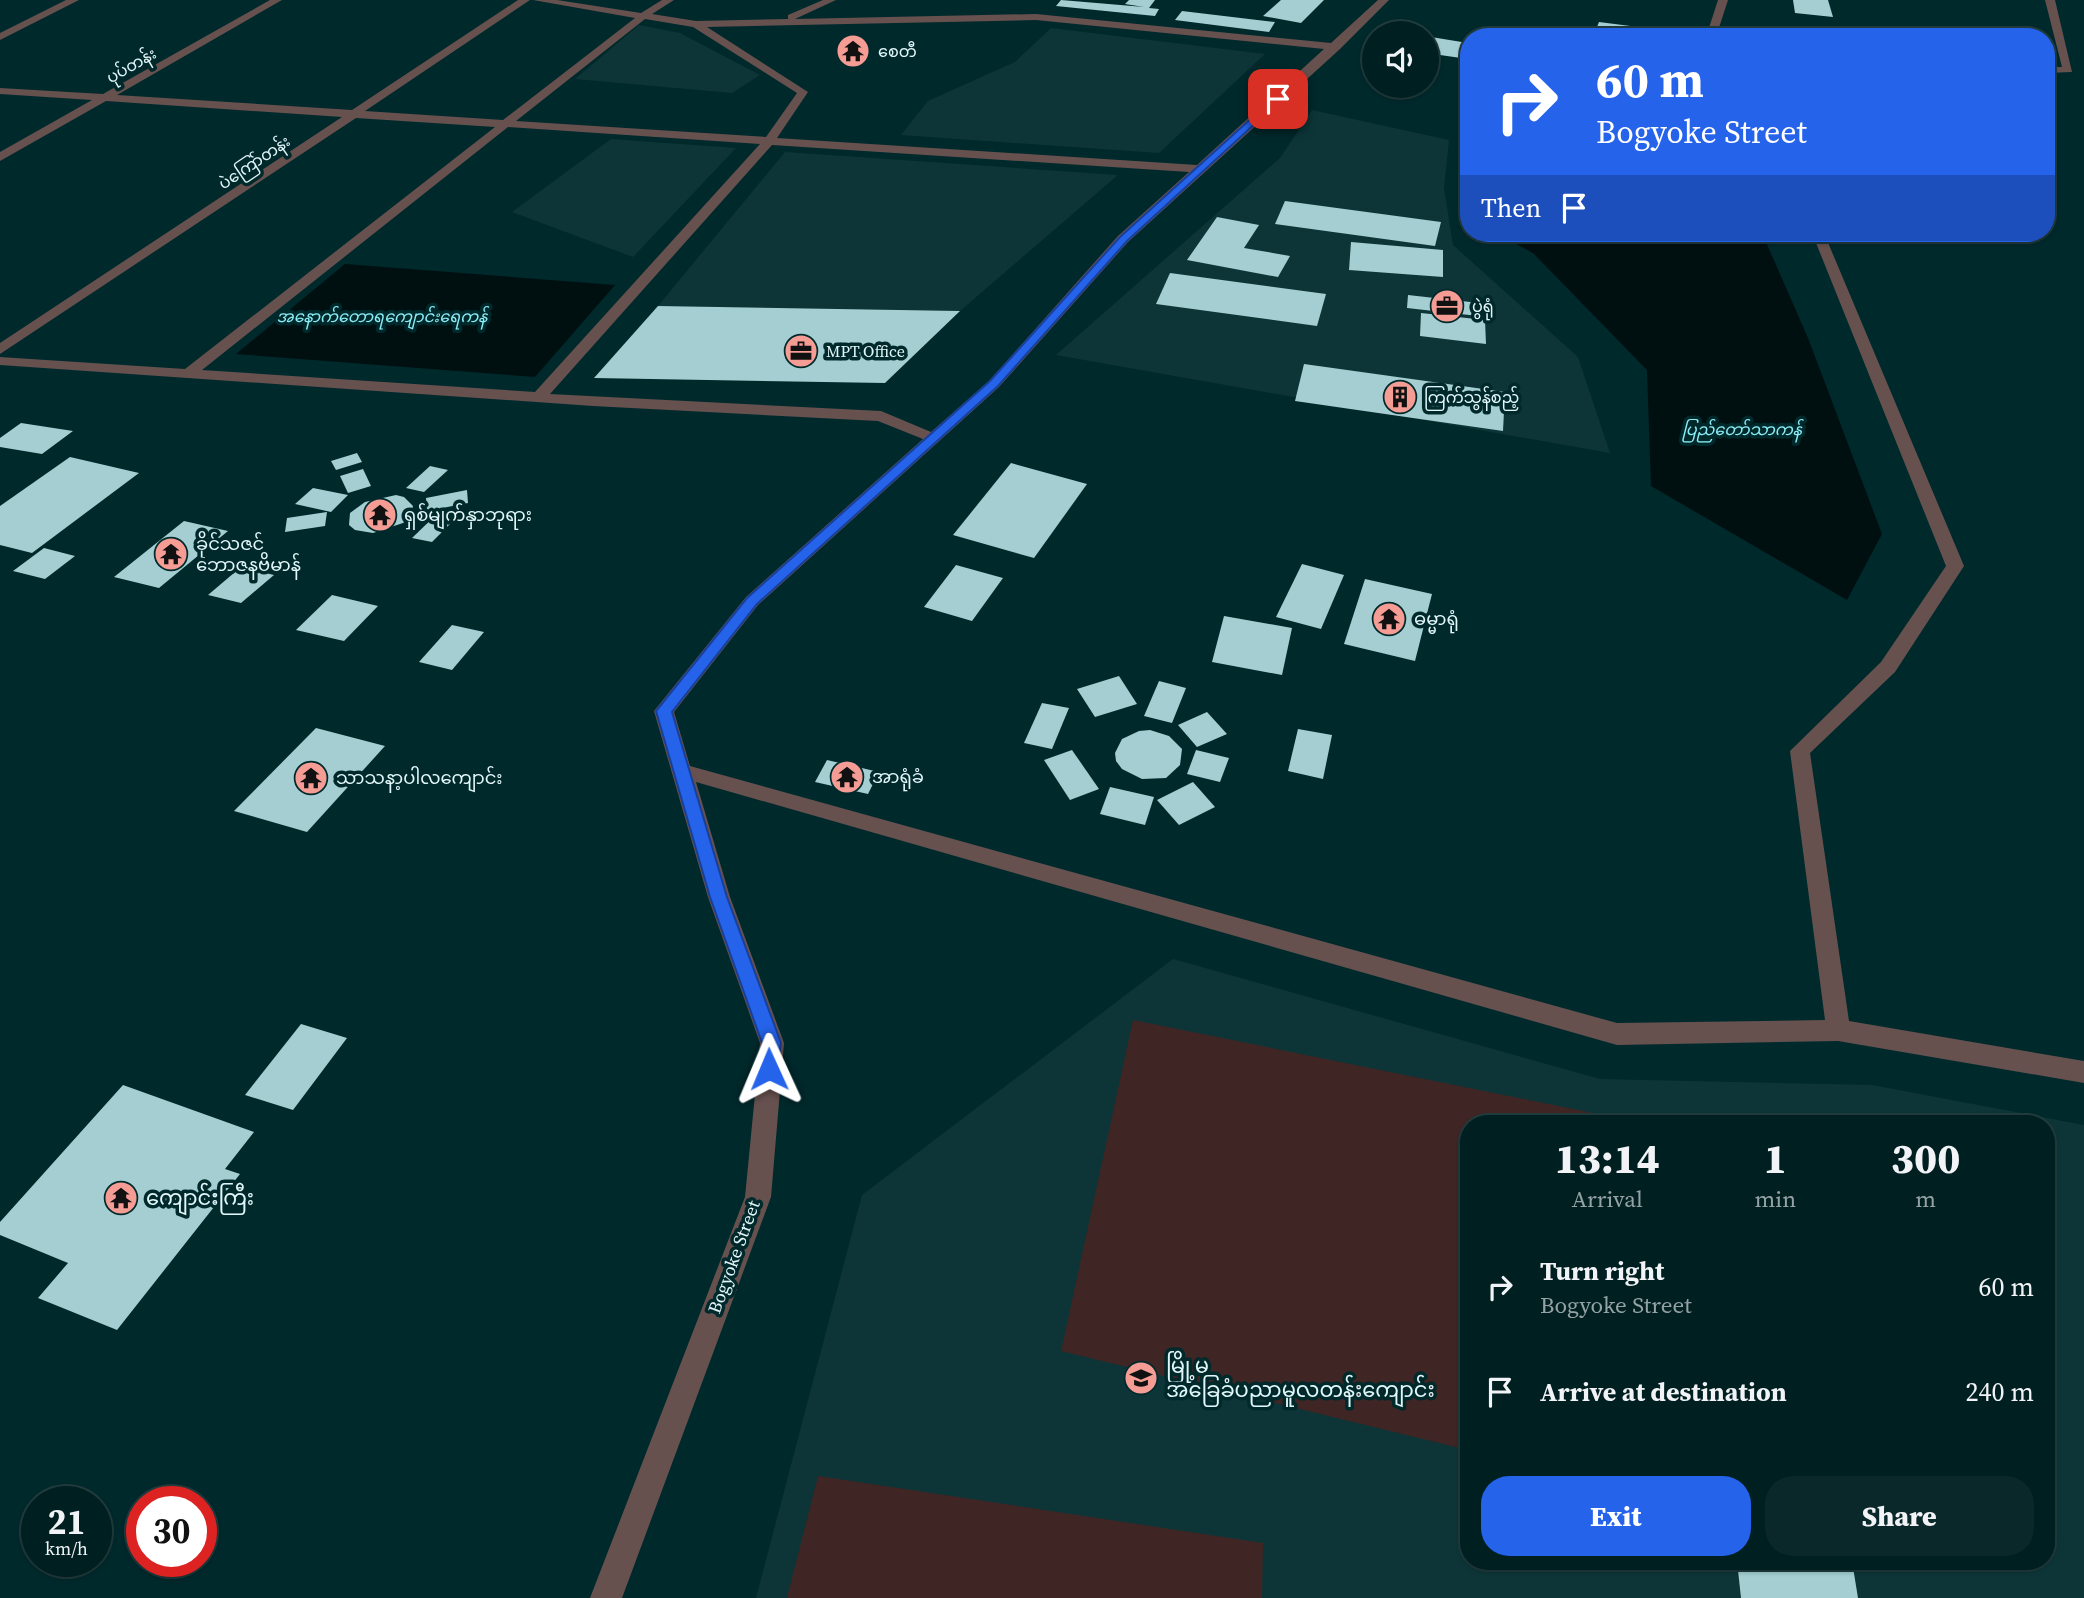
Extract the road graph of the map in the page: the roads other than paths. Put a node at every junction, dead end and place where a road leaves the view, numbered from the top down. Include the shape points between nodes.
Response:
1 (74, 0) edge
2 (277, 0) edge
3 (525, 0) edge
4 (538, 0) edge
5 (669, 0) edge
6 (831, 0) edge
7 (1384, 0) edge
8 (1723, 0) edge
9 (2050, 0) edge
10 (643, 16) junction
11 (777, 22) junction
12 (696, 24) junction
13 (1713, 28) edge
14 (0, 37) edge
15 (1336, 47) junction
16 (2055, 70) edge
17 (2068, 70) junction
18 (2084, 71) edge
19 (0, 91) edge
20 (104, 98) junction
21 (352, 115) junction
22 (504, 125) junction
23 (768, 142) junction
24 (0, 157) edge
25 (1201, 169) junction
26 (1822, 242) edge
27 (0, 349) edge
28 (0, 361) edge
29 (188, 373) junction
30 (539, 397) junction
31 (933, 438) junction
32 (682, 771) junction
33 (1838, 1030) junction
34 (2084, 1072) edge
35 (606, 1598) edge

1 - 14 street
2 - 20 street, ပုပ်တန်း
3 - 21 street, ပဲကြော်တန်း
4 - 10 street
5 - 10 street
6 - 11 street
7 - 15 street, Bogyoke Street
8 - 13 street
9 - 17 street
10 - 12 street
10 - 22 street
11 - 12 street
11 - 15 street via 1040,13
12 - 23 street via 803,92
15 - 25 street, Bogyoke Street
16 - 17 street
17 - 18 street
19 - 20 street
20 - 21 street
20 - 24 street, ပုပ်တန်း
21 - 22 street
21 - 27 street, ပဲကြော်တန်း
22 - 23 street
22 - 29 street
23 - 25 street
23 - 30 street
25 - 31 street, Bogyoke Street via 1123,239 994,384
26 - 33 street via 1955,566 1888,667 1800,751
28 - 29 street
29 - 30 street
30 - 31 street via 881,416
31 - 32 street, Bogyoke Street via 752,601 664,711
32 - 33 street via 1617,1034
32 - 35 street, Bogyoke Street via 719,897 772,1043 758,1196
33 - 34 street

